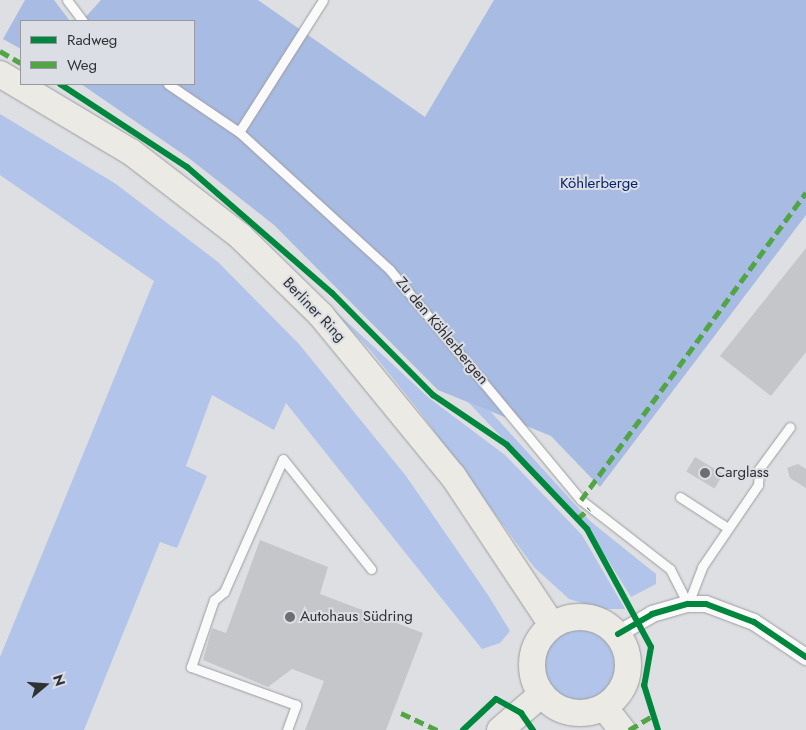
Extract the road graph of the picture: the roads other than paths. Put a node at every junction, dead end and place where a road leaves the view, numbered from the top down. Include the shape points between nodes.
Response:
1 (67, 0) edge
2 (323, 0) edge
3 (82, 20) edge
4 (0, 74) edge
5 (169, 85) edge
6 (239, 132) junction
7 (790, 427) dead end
8 (680, 498) dead end
9 (728, 528) junction
10 (371, 569) dead end
11 (688, 604) junction
12 (552, 625) junction
13 (618, 634) junction
14 (806, 657) edge
15 (542, 694) junction
16 (604, 707) junction
17 (287, 730) edge
18 (500, 730) edge
19 (622, 730) edge

1 - 3 lane
2 - 6 lane
4 - 12 main road, Berliner Ring via 132,152 240,236 322,315 453,476
5 - 6 lane, Zu den Köhlerbergen
6 - 11 lane, Zu den Köhlerbergen via 390,270 581,500 670,569
7 - 9 lane via 759,469 758,485
8 - 9 lane
9 - 11 lane via 702,567
10 - 17 lane via 283,458 224,592 214,600 191,667 296,705
11 - 13 street via 652,614
11 - 14 street via 730,610
12 - 13 main road via 569,618 587,617 604,623
12 - 15 main road via 539,640 532,658 533,677
13 - 16 main road via 627,653 627,674 619,693
15 - 16 main road via 555,706 571,712
15 - 18 main road
16 - 19 main road

